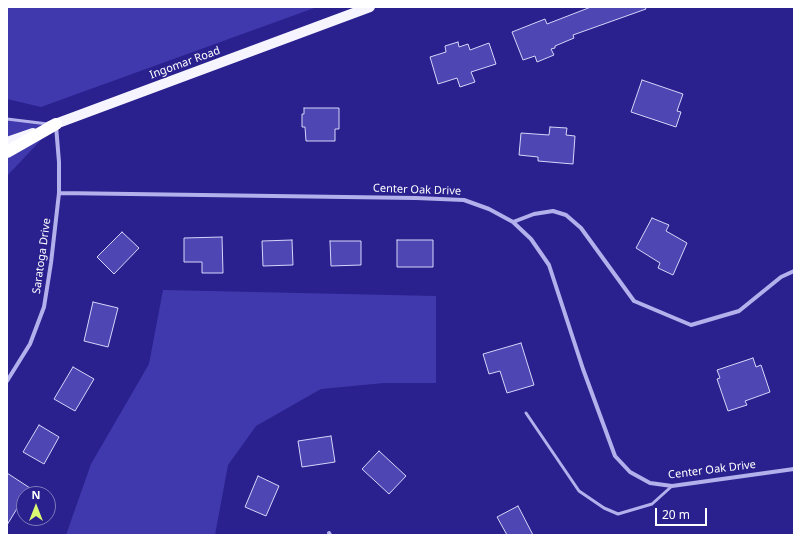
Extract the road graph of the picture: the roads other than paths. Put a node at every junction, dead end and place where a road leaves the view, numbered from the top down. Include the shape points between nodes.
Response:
1 (370, 7) edge
2 (7, 119) edge
3 (56, 124) junction
4 (7, 142) edge
5 (7, 152) edge
6 (59, 193) junction
7 (513, 222) junction
8 (794, 271) edge
9 (7, 381) edge
10 (526, 413) dead end
11 (794, 469) edge
12 (672, 486) junction

1 - 3 main road, Ingomar Road
2 - 3 lane
3 - 4 main road, Ingomar Road
3 - 5 highway
3 - 6 street, Saratoga Drive
6 - 7 street, Center Oak Drive via 464,200 489,209
6 - 9 street, Saratoga Drive via 44,307 30,344
7 - 8 street via 534,214 553,211 566,215 581,228 634,301 690,326 739,311 781,277
7 - 12 street, Center Oak Drive via 531,239 549,265 583,369 616,456 630,472 650,483
10 - 12 lane via 579,490 604,508 618,514 652,504
11 - 12 street, Center Oak Drive

